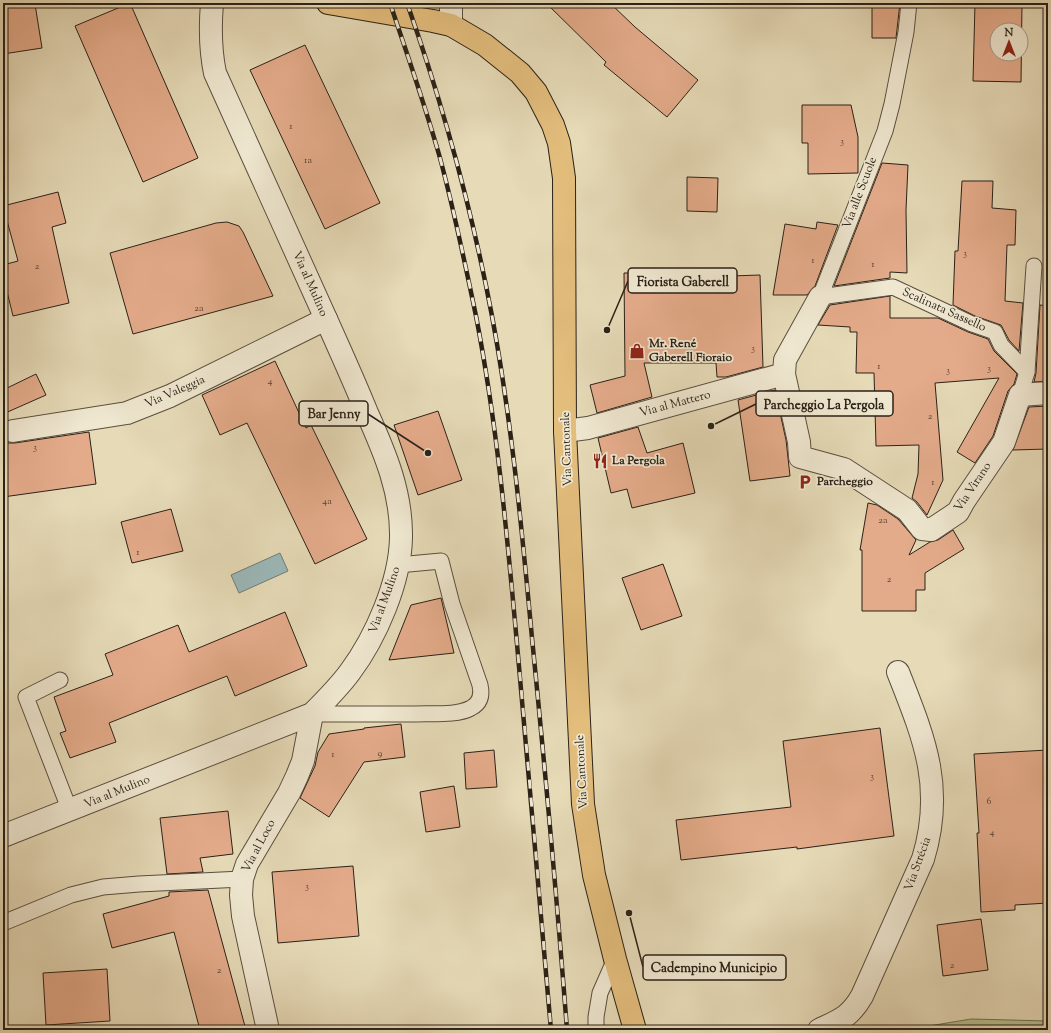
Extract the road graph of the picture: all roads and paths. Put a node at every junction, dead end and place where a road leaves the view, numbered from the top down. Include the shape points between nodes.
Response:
1 (212, 3) edge
2 (451, 3) edge
3 (909, 3) edge
4 (332, 4) edge
5 (451, 25) junction
6 (1034, 266) dead end
7 (820, 297) junction
8 (326, 319) junction
9 (1027, 372) junction
10 (784, 374) junction
11 (1048, 393) edge
12 (1020, 395) junction
13 (13, 431) dead end
14 (565, 431) junction
15 (398, 565) junction
16 (898, 672) dead end
17 (60, 680) dead end
18 (312, 714) junction
19 (70, 811) junction
20 (3, 836) edge
21 (242, 879) junction
22 (3, 923) edge
23 (615, 959) junction
24 (268, 1030) edge
25 (596, 1030) edge
26 (635, 1030) edge
27 (819, 1030) edge

1 - 8 street, Via al Mulino via 210,40 215,73
2 - 5 street
3 - 7 lane, Via alle Scuole via 906,32 885,131
4 - 5 main road, Via Cantonale
5 - 14 main road, Via Cantonale via 485,45 520,73 536,92 559,143 564,178
6 - 9 lane
7 - 9 lane, Scalinata Sassello via 893,287 995,332 1001,345
7 - 10 street, Via alle Scuole via 785,360
8 - 13 street, Via Valeggia via 170,396 127,413
8 - 15 street, Via al Mulino via 395,482 401,513
9 - 12 lane
10 - 12 street, Via Virano via 800,457 844,469 907,510 922,529 931,530 958,512 1004,442
10 - 14 street, Via al Mattero via 588,428
11 - 12 street
14 - 23 main road, Via Cantonale via 583,804 594,875
15 - 18 street, Via al Mulino via 375,633 349,674
15 - 18 lane via 441,561 452,604 480,685 478,704 463,711 441,713
16 - 27 street, Via Strécia via 919,726 929,762 932,822 929,841 856,1008 846,1017
17 - 19 lane via 26,697
18 - 19 street, Via al Mulino
18 - 21 street, Via al Loco via 297,776 246,864
19 - 20 street, Via al Mulino
21 - 22 lane via 103,887 71,895
21 - 24 street, Via al Loco via 243,916
23 - 25 lane via 600,993
23 - 26 main road, Via Cantonale

